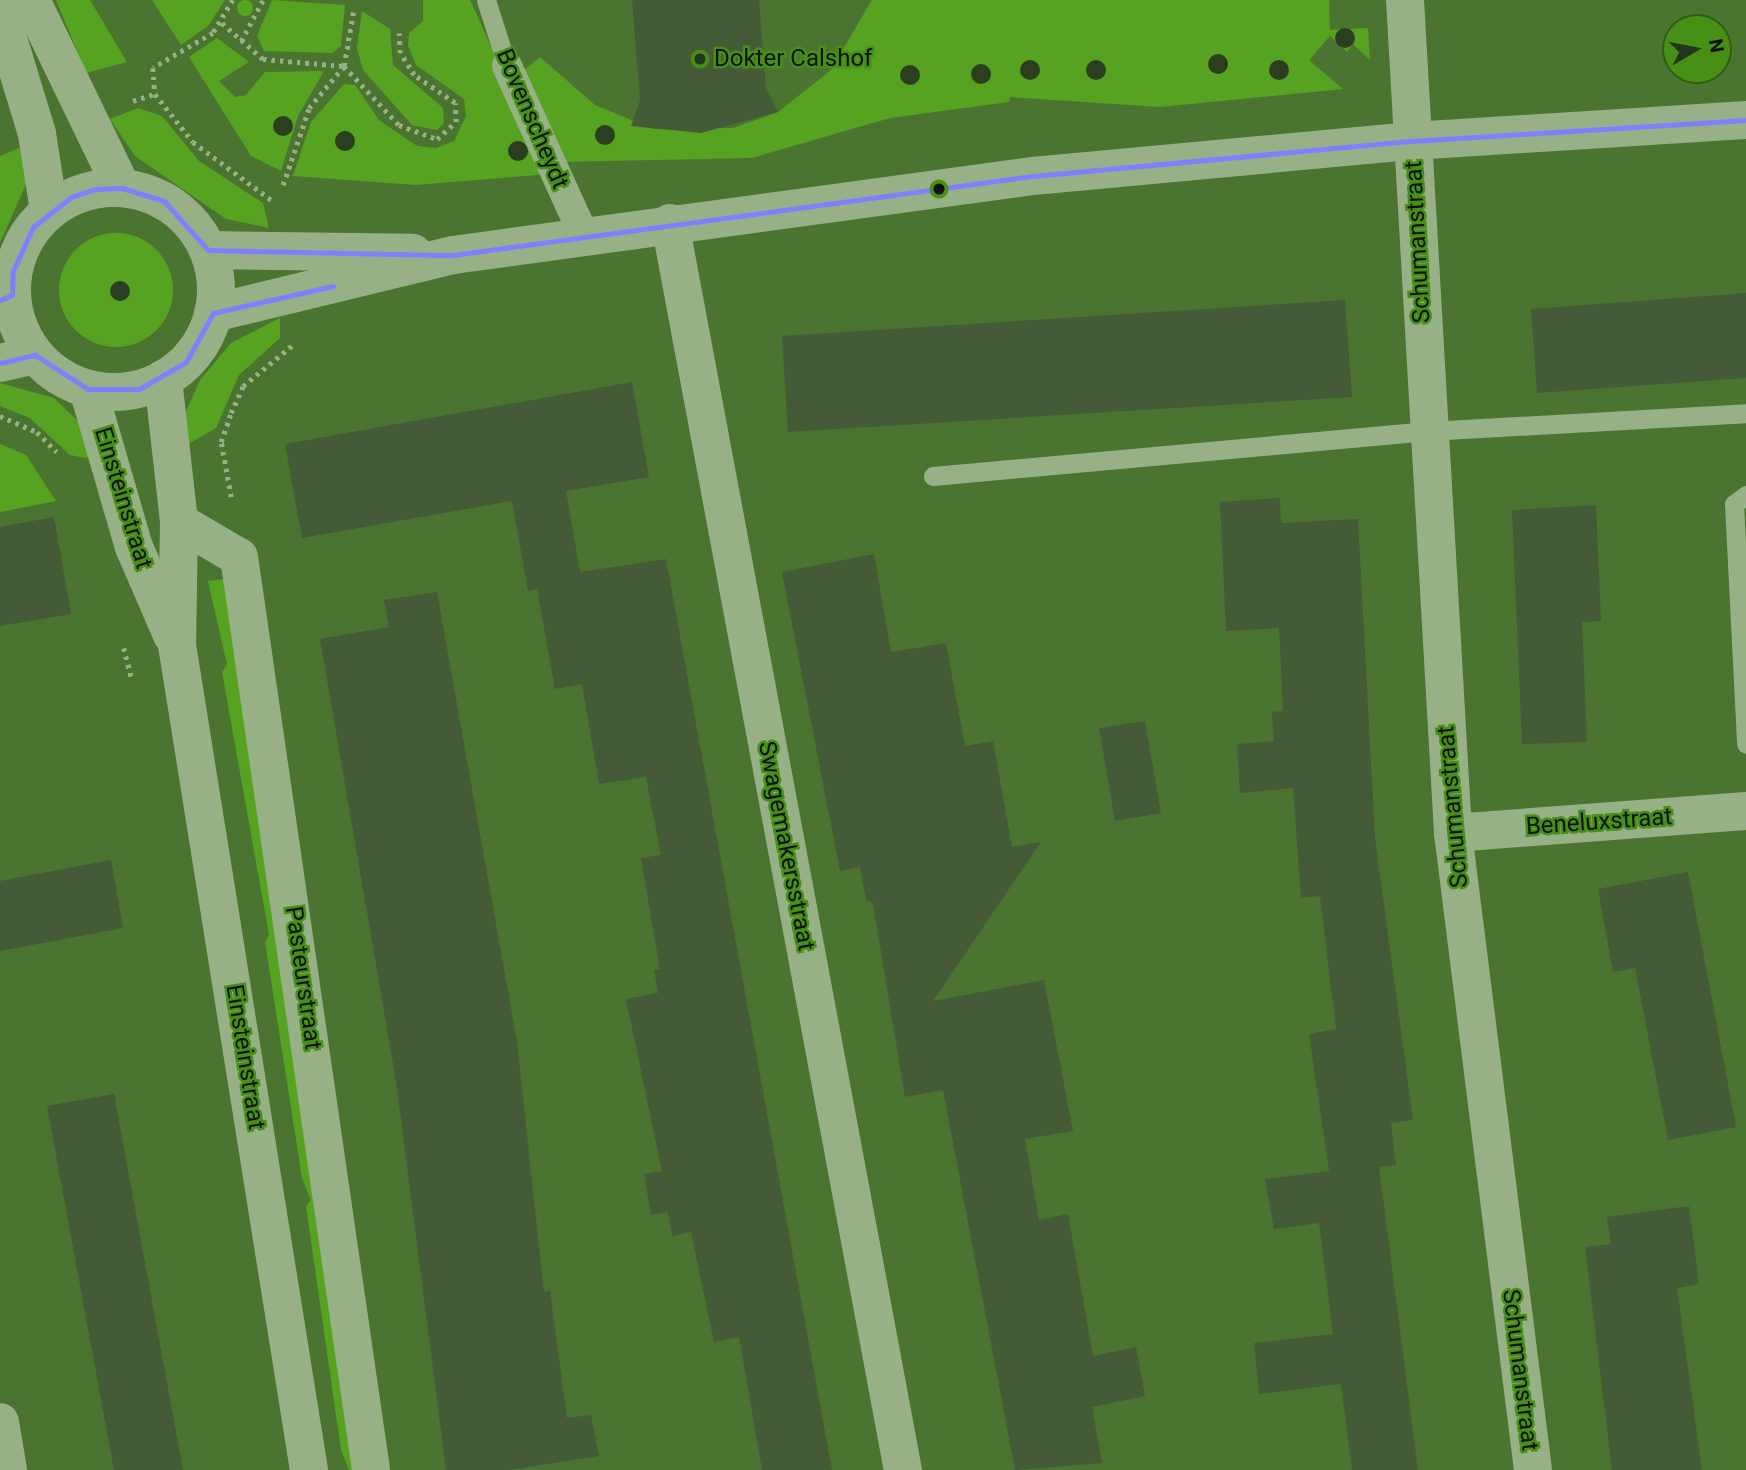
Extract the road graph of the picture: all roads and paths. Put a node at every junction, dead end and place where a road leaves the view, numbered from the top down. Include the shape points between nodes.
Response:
1 (31, 0) edge
2 (233, 0) edge
3 (263, 0) edge
4 (486, 0) edge
5 (1405, 0) edge
6 (354, 8) dead end
7 (0, 12) edge
8 (222, 23) junction
9 (400, 33) dead end
10 (241, 41) junction
11 (344, 66) junction
12 (507, 66) joint
13 (1746, 120) edge
14 (1412, 141) junction
15 (283, 185) dead end
16 (122, 188) junction
17 (279, 206) dead end
18 (49, 211) junction
19 (670, 223) junction
20 (584, 236) junction
21 (208, 250) junction
22 (453, 255) junction
23 (6, 298) edge
24 (213, 313) junction
25 (292, 345) dead end
26 (18, 359) edge
27 (163, 379) junction
28 (88, 389) junction
29 (1746, 413) edge
30 (0, 416) edge
31 (1428, 431) junction
32 (221, 442) dead end
33 (64, 463) dead end
34 (933, 476) dead end
35 (1746, 495) edge
36 (179, 522) junction
37 (177, 645) junction
38 (1746, 744) edge
39 (1746, 811) edge
40 (1452, 833) junction
41 (0, 1422) edge
42 (8, 1469) edge
43 (309, 1470) edge
44 (371, 1470) edge
45 (903, 1470) edge
46 (1533, 1470) edge

1 - 16 street
2 - 8 path
3 - 10 path
4 - 12 lane, Bovenscheydt
5 - 14 street, Schumanstraat
6 - 11 path
7 - 18 street via 37,134
8 - 10 path
8 - 17 path via 153,68 155,94 193,142
9 - 11 path via 400,53 414,75 455,103 456,122 444,136 428,139 399,125
10 - 11 path via 272,61
11 - 15 path via 309,108
12 - 20 street, Bovenscheydt
13 - 14 street
14 - 19 street via 1033,176
14 - 31 street, Schumanstraat
16 - 18 street via 71,197
16 - 21 street via 164,201
18 - 23 street via 21,248
19 - 20 street
19 - 45 street, Swagemakersstraat
20 - 22 street
21 - 22 street
21 - 24 street
22 - 24 street
23 - 26 street via 19,327
24 - 27 street via 203,340
25 - 32 path via 243,386
26 - 28 street
27 - 28 street via 114,392
27 - 36 street, Einsteinstraat
28 - 37 street, Einsteinstraat via 134,547
29 - 31 lane
30 - 33 path via 37,432
31 - 34 lane
31 - 40 street, Schumanstraat
35 - 38 lane via 1734,504
36 - 37 street, Einsteinstraat
36 - 44 street, Pasteurstraat via 239,557
37 - 43 street, Einsteinstraat
39 - 40 street, Beneluxstraat
40 - 46 street, Schumanstraat
41 - 42 street

